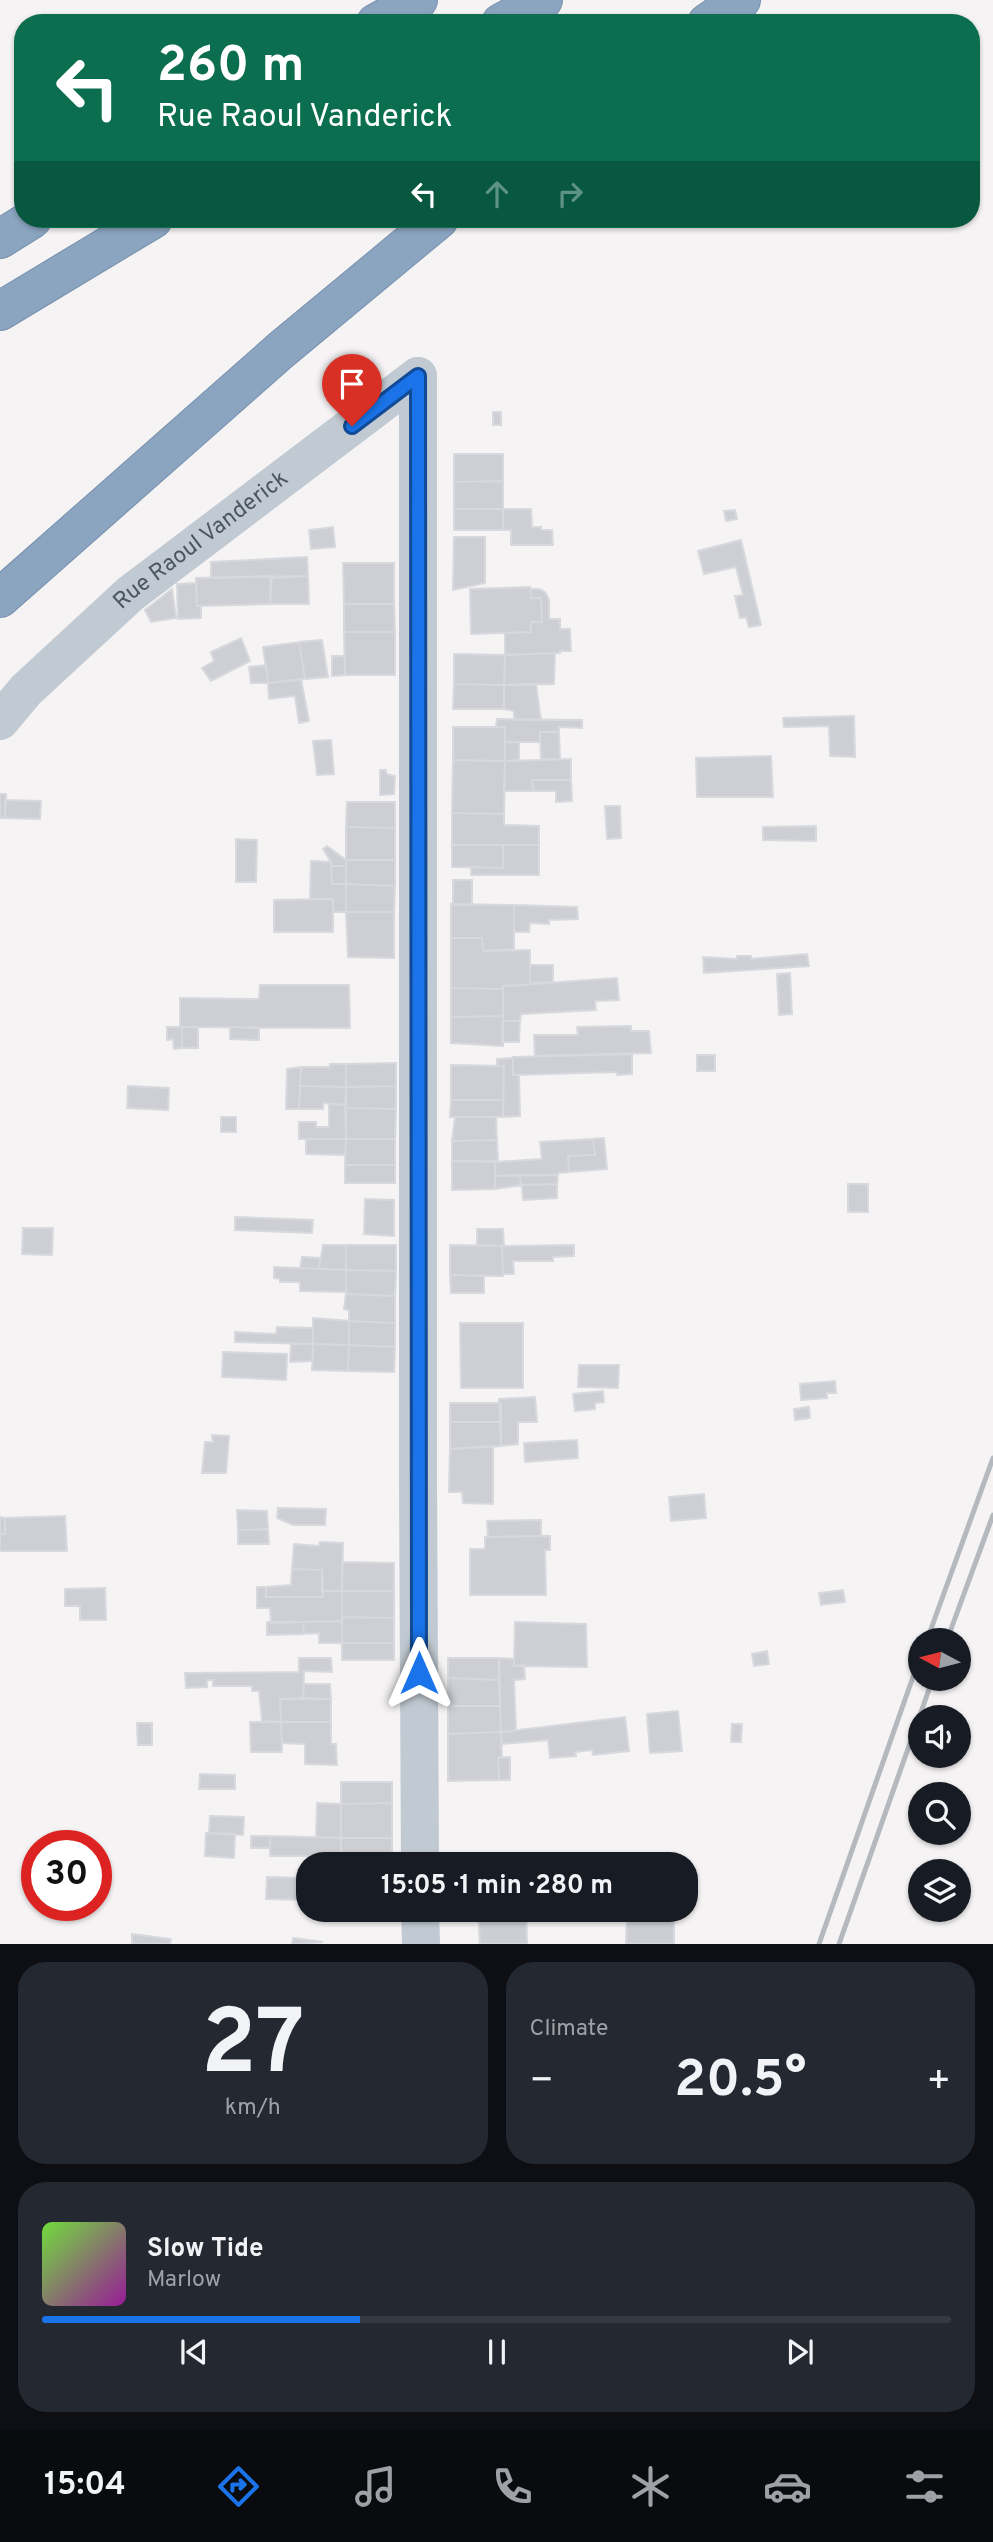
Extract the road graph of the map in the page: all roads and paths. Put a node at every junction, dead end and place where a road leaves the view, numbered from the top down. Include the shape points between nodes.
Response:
1 (418, 0) edge
2 (543, 0) edge
3 (741, 0) edge
4 (392, 14) edge
5 (517, 14) edge
6 (720, 14) edge
7 (18, 228) edge
8 (138, 228) edge
9 (428, 228) edge
10 (0, 239) edge
11 (0, 311) edge
12 (0, 598) edge
13 (0, 721) edge
14 (420, 1852) edge
15 (420, 1922) edge
16 (421, 1944) edge

1 - 4 highway
2 - 5 highway
3 - 6 highway
7 - 10 highway
8 - 11 highway
9 - 12 highway via 281,350
13 - 14 street, Rue Raoul Vanderick via 26,690 130,594 418,376
15 - 16 street

